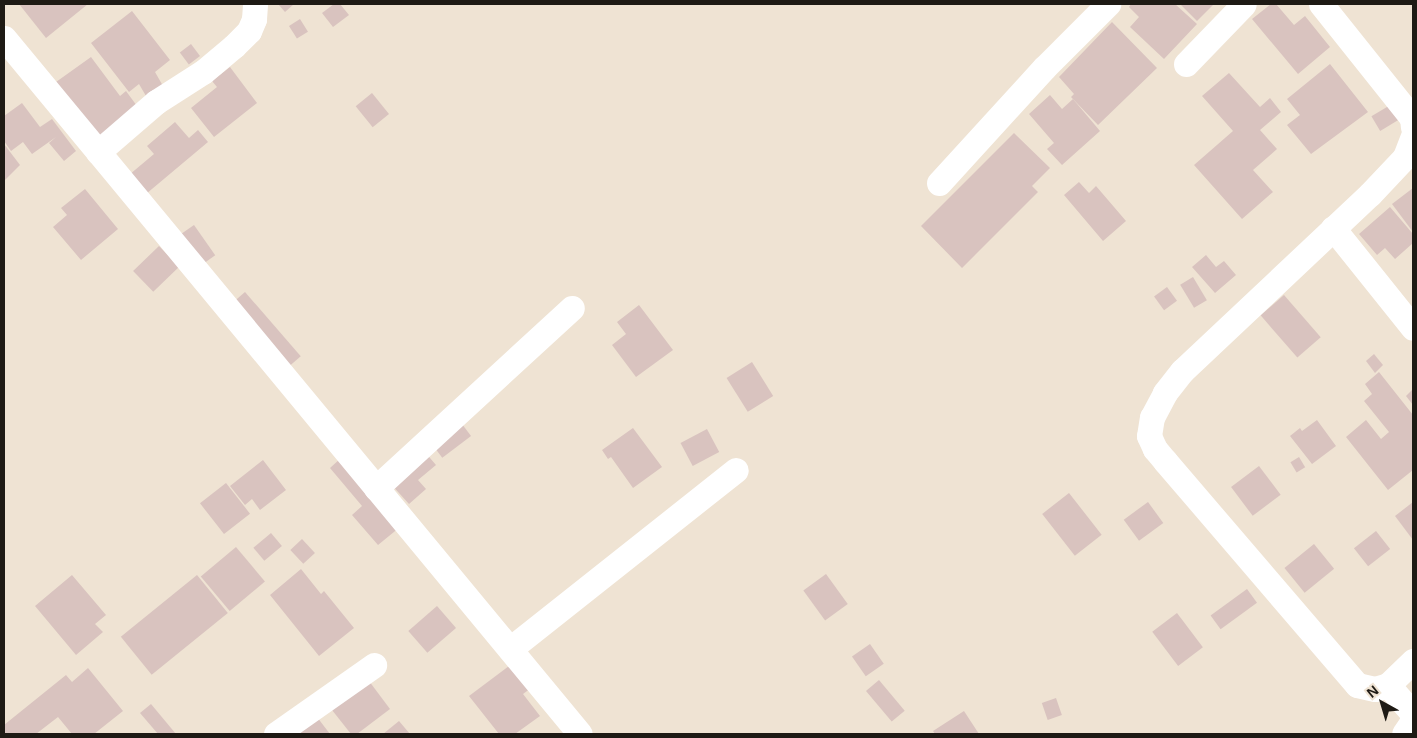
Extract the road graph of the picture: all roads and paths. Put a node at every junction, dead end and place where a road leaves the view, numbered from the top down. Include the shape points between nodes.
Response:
1 (255, 4) edge
2 (1108, 4) edge
3 (1244, 4) edge
4 (1321, 4) edge
5 (4, 38) edge
6 (1186, 64) dead end
7 (1413, 127) edge
8 (1413, 136) edge
9 (98, 152) junction
10 (939, 182) dead end
11 (1333, 228) junction
12 (572, 308) dead end
13 (1413, 328) edge
14 (736, 470) dead end
15 (376, 488) junction
16 (510, 649) junction
17 (1413, 661) edge
18 (374, 666) dead end
19 (1388, 685) junction
20 (276, 734) edge
21 (580, 734) edge
22 (1404, 734) edge

1 - 9 street via 249,31 234,46 203,72 156,102
2 - 10 street
3 - 6 street
4 - 7 street via 1412,118
5 - 9 street
8 - 11 street via 1405,157
9 - 15 street
11 - 13 street
11 - 19 street via 1182,371 1164,393 1152,417 1149,436 1165,461 1357,686 1375,689
12 - 15 street
14 - 16 street
15 - 16 street
16 - 21 street
17 - 19 street
18 - 20 street
19 - 22 street via 1412,713 1412,722

